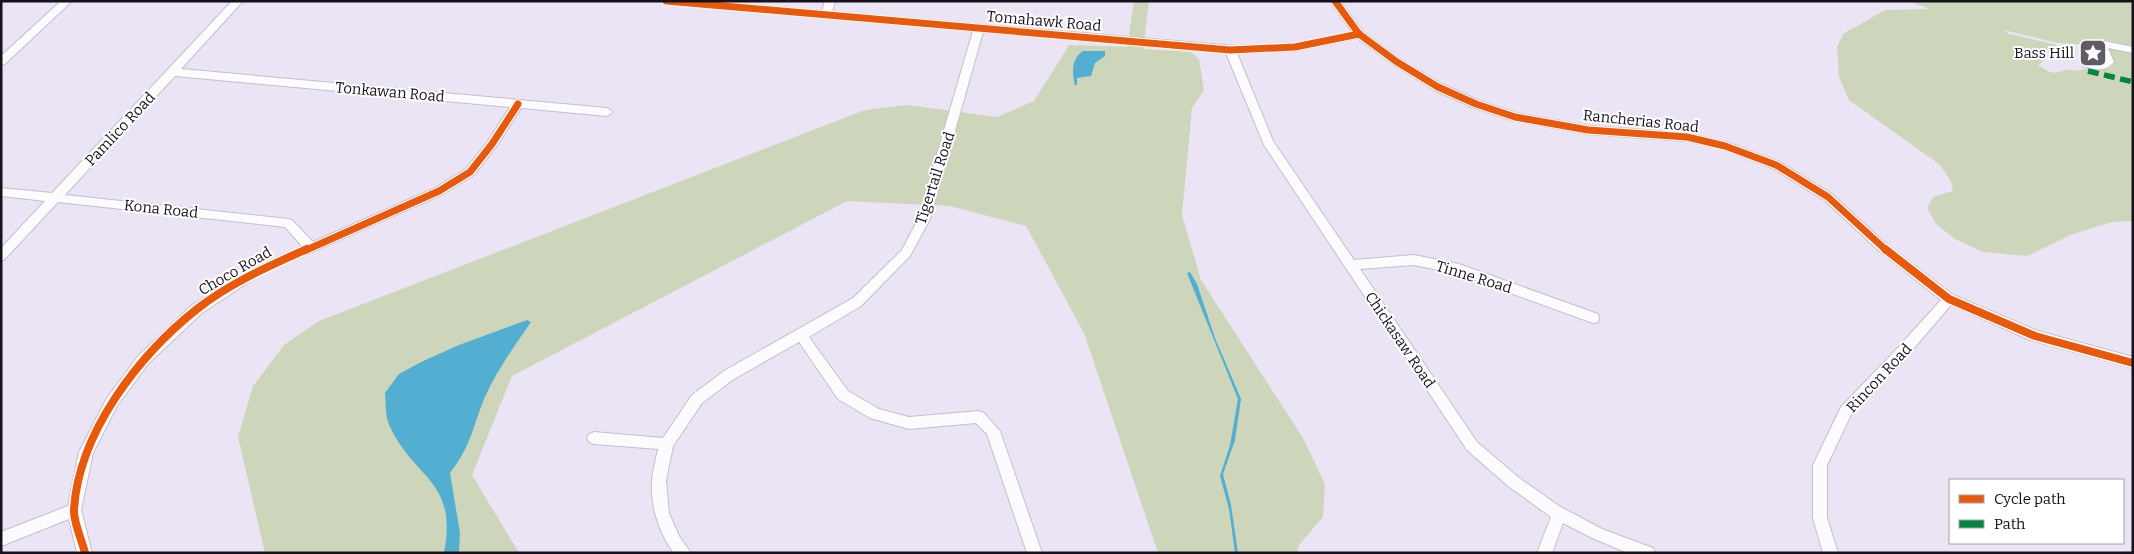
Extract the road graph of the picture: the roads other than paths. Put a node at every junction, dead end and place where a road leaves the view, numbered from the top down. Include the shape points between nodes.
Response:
1 (67, 1) edge
2 (238, 1) edge
3 (666, 1) edge
4 (830, 1) edge
5 (1335, 1) edge
6 (826, 15) junction
7 (979, 29) junction
8 (1359, 34) junction
9 (1230, 50) junction
10 (2133, 50) edge
11 (3, 58) edge
12 (2087, 64) dead end
13 (173, 72) junction
14 (518, 104) junction
15 (607, 112) dead end
16 (1, 192) edge
17 (55, 197) junction
18 (310, 247) junction
19 (1, 256) edge
20 (1351, 265) junction
21 (1949, 299) junction
22 (1593, 318) dead end
23 (801, 335) junction
24 (2133, 363) edge
25 (594, 438) dead end
26 (666, 444) junction
27 (74, 510) junction
28 (1558, 515) junction
29 (1, 540) edge
30 (85, 553) edge
31 (684, 553) edge
32 (1035, 553) edge
33 (1544, 553) edge
34 (1648, 553) edge
35 (1831, 553) edge

1 - 11 street
2 - 13 street, Pamlico Road
3 - 6 street, Tomahawk Road
4 - 6 street
5 - 8 street, Rancherias Road
6 - 7 street, Tomahawk Road
7 - 9 street, Tomahawk Road
7 - 23 street, Tigertail Road via 924,218 906,254 856,302
8 - 9 street, Tomahawk Road via 1313,46 1275,51
8 - 21 street, Rancherias Road via 1438,87 1515,117 1588,130 1687,137 1725,146 1776,165 1828,197 1881,246
9 - 20 street, Chickasaw Road via 1268,142
10 - 12 street via 2104,44 2102,47 2109,62 2099,67
13 - 14 street, Tonkawan Road
13 - 17 street, Pamlico Road
14 - 15 street, Tonkawan Road
14 - 18 street, Choco Road via 470,172 438,191
16 - 17 street, Kona Road
17 - 18 street, Kona Road via 288,223
17 - 19 street, Pamlico Road
18 - 27 street, Choco Road via 254,273 198,309 144,360 112,402 86,452
20 - 22 street, Tinne Road via 1414,260 1459,268
20 - 28 street, Chickasaw Road via 1472,446 1514,485
21 - 24 street, Rancherias Road via 2035,336
21 - 35 street, Rincon Road via 1846,411 1820,465 1820,518
23 - 26 street, Tigertail Road via 729,374 697,399
23 - 32 street via 843,395 875,414 908,423 979,417 993,430
25 - 26 street
26 - 31 street, Tigertail Road via 659,481 662,513 674,541
27 - 29 street
27 - 30 street, Choco Road
28 - 33 street
28 - 34 street, Chickasaw Road via 1610,541

